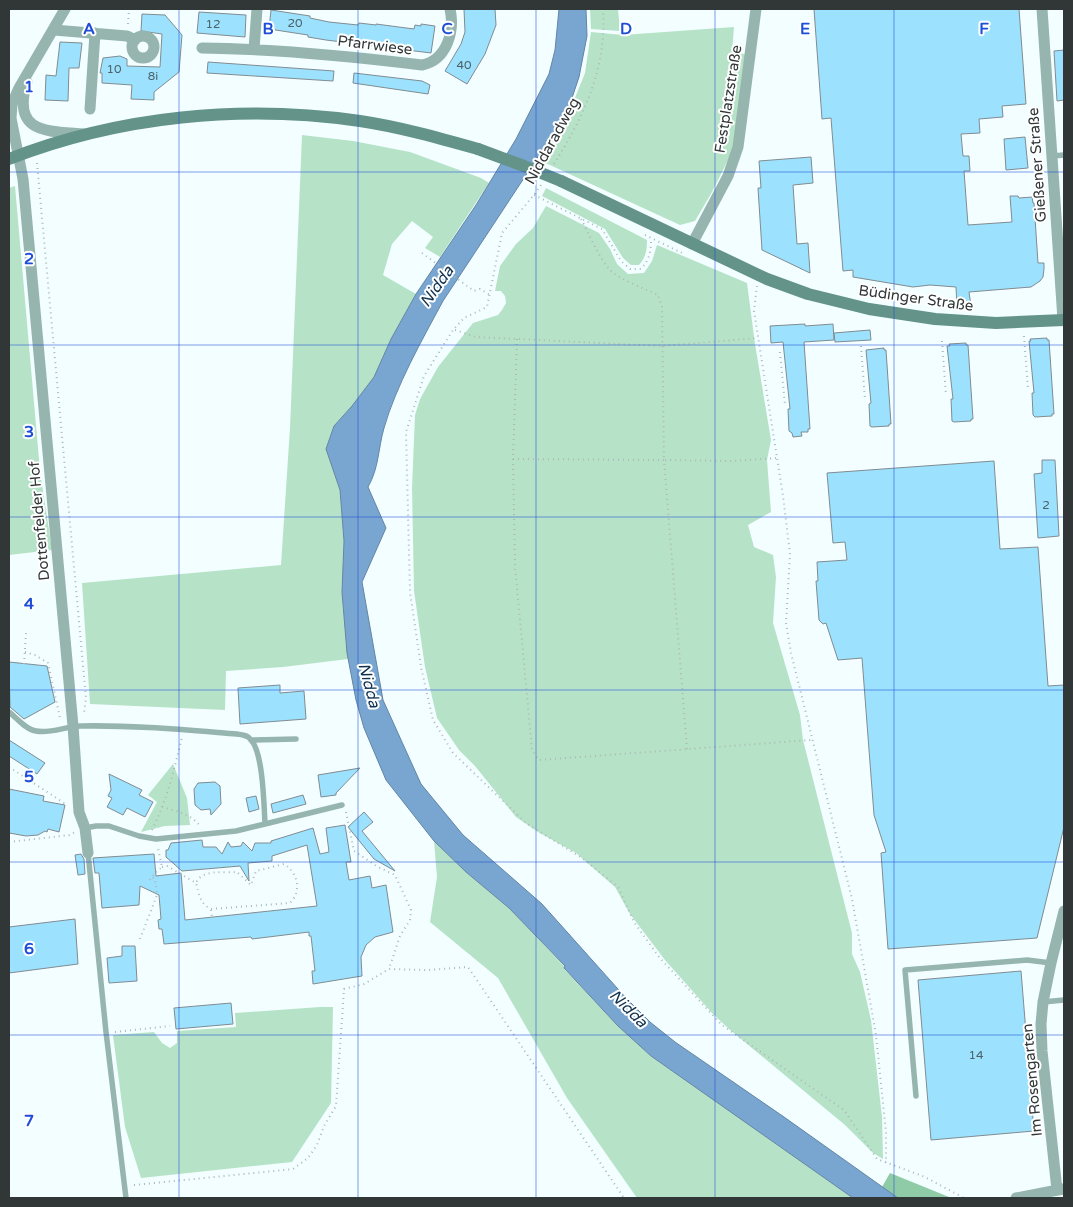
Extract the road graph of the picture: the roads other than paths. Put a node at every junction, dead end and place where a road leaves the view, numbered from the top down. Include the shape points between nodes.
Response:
1 (65, 9) edge
2 (257, 9) edge
3 (450, 9) edge
4 (756, 9) edge
5 (1042, 9) edge
6 (54, 30) junction
7 (94, 33) junction
8 (131, 38) road end
9 (202, 48) dead end
10 (254, 49) junction
11 (32, 69) junction
12 (90, 109) dead end
13 (86, 134) junction
14 (1064, 155) edge
15 (1052, 156) junction
16 (14, 157) edge
17 (1060, 205) edge
18 (692, 244) junction
19 (1064, 320) edge
20 (9, 712) edge
21 (77, 726) junction
22 (296, 739) dead end
23 (251, 740) junction
24 (342, 804) road end
25 (265, 824) junction
26 (85, 828) junction
27 (88, 853) joint
28 (1064, 911) edge
29 (1051, 963) junction
30 (1064, 1000) edge
31 (1043, 1002) junction
32 (916, 1096) dead end
33 (1060, 1189) edge
34 (126, 1198) edge
35 (1016, 1198) edge

1 - 6 street
2 - 10 street
3 - 10 street, Pfarrwiese via 452,28 448,43 439,56 422,66
4 - 18 street, Festplatzstraße via 738,147 728,176
5 - 15 street, Gießener Straße
6 - 7 street
6 - 11 street
7 - 8 street
7 - 12 street
9 - 10 street, Pfarrwiese
11 - 13 street via 24,101 31,124 47,131
11 - 16 street, Dottenfelder Hof via 12,104
13 - 16 main road, Büdinger Straße
13 - 18 main road, Büdinger Straße, bridge via 134,124 234,114 300,115 360,121 478,149 524,166
14 - 15 lane
15 - 17 street, Gießener Straße
16 - 21 street, Dottenfelder Hof via 23,179
17 - 19 street, Gießener Straße
18 - 19 main road, Büdinger Straße via 762,282 842,303 916,317 973,323
20 - 21 lane via 35,731
21 - 23 lane via 238,734
21 - 26 street, Dottenfelder Hof via 79,812
22 - 23 lane
23 - 25 lane via 260,764
24 - 25 lane
25 - 26 lane via 236,831 156,839 109,826
26 - 27 street, Dottenfelder Hof
27 - 34 lane
28 - 29 street, Im Rosengarten
29 - 31 street, Im Rosengarten
29 - 32 lane via 1027,960 905,970
30 - 31 lane
31 - 33 street, Im Rosengarten via 1042,1051
33 - 35 street, Im Rosengarten

